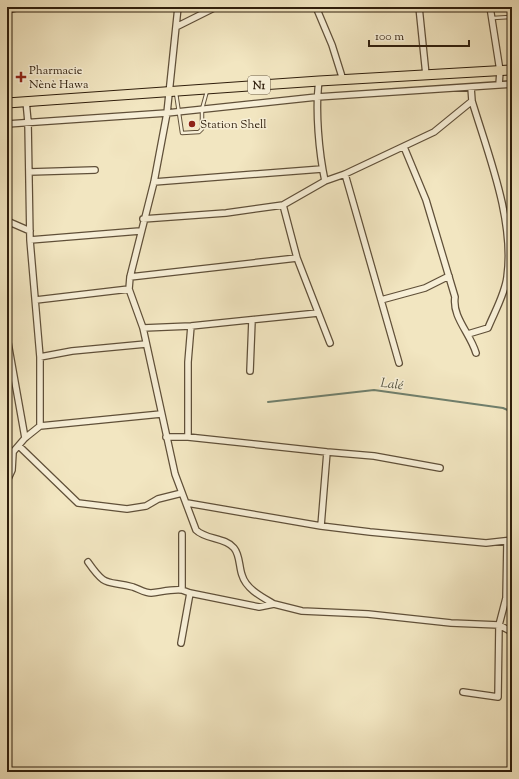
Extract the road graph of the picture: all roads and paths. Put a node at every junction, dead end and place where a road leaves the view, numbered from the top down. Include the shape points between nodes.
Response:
1 (20, 7) edge
2 (178, 7) edge
3 (216, 7) edge
4 (316, 7) edge
5 (419, 7) edge
6 (490, 7) edge
7 (7, 10) edge
8 (512, 17) edge
9 (492, 18) junction
10 (178, 26) junction
11 (512, 27) edge
12 (511, 48) edge
13 (511, 70) edge
14 (500, 71) junction
15 (426, 75) junction
16 (343, 80) junction
17 (319, 81) junction
18 (512, 84) edge
19 (499, 85) junction
20 (471, 87) junction
21 (208, 88) junction
22 (173, 90) junction
23 (317, 97) junction
24 (26, 101) junction
25 (472, 101) junction
26 (7, 103) edge
27 (202, 109) junction
28 (178, 111) junction
29 (167, 112) junction
30 (28, 122) junction
31 (7, 124) edge
32 (404, 147) junction
33 (322, 169) junction
34 (95, 170) dead end
35 (29, 172) junction
36 (345, 174) junction
37 (325, 181) junction
38 (154, 182) junction
39 (282, 205) junction
40 (509, 218) edge
41 (143, 219) junction
42 (7, 221) edge
43 (30, 231) junction
44 (140, 231) junction
45 (30, 240) junction
46 (297, 258) junction
47 (449, 276) junction
48 (130, 277) junction
49 (129, 289) junction
50 (36, 300) junction
51 (381, 300) junction
52 (318, 313) junction
53 (252, 320) junction
54 (191, 326) junction
55 (143, 328) junction
56 (468, 334) junction
57 (7, 337) edge
58 (330, 343) dead end
59 (146, 344) junction
60 (476, 353) dead end
61 (40, 357) junction
62 (399, 363) dead end
63 (250, 371) dead end
64 (160, 414) junction
65 (40, 426) junction
66 (166, 437) junction
67 (188, 437) junction
68 (25, 438) junction
69 (19, 446) junction
70 (327, 452) junction
71 (10, 453) edge
72 (7, 460) edge
73 (440, 468) dead end
74 (7, 482) edge
75 (182, 493) junction
76 (187, 503) junction
77 (321, 526) junction
78 (182, 534) dead end
79 (509, 541) edge
80 (88, 562) dead end
81 (182, 590) junction
82 (190, 593) junction
83 (274, 604) junction
84 (500, 625) junction
85 (512, 632) edge
86 (181, 643) dead end
87 (463, 692) dead end

1 - 7 street
2 - 10 street
3 - 10 street
4 - 16 street
5 - 15 street
6 - 9 street
8 - 9 lane
9 - 14 street
10 - 22 street
11 - 12 lane
12 - 13 lane
13 - 14 highway, N1
14 - 15 highway, N1
14 - 19 street
15 - 16 highway, N1
16 - 17 highway, N1
17 - 21 highway, N1
17 - 23 street
18 - 19 street
19 - 20 street
20 - 23 street
20 - 25 street
21 - 22 highway, N1
21 - 27 lane
22 - 24 highway, N1
22 - 28 lane
22 - 29 street
23 - 27 street
23 - 33 street
24 - 26 highway, N1
24 - 30 street
25 - 32 street via 434,132
25 - 40 street
27 - 28 street
27 - 28 lane via 200,132 182,133
28 - 29 street
29 - 30 street
29 - 38 street
30 - 31 street
30 - 35 street
32 - 36 street
32 - 47 street via 426,200
33 - 37 street
33 - 38 street
34 - 35 street
35 - 43 street
36 - 37 street
36 - 51 street
37 - 39 street
38 - 41 street
39 - 41 street via 226,213
39 - 46 street
40 - 56 street via 507,278 488,328
41 - 44 street
42 - 43 street
43 - 45 street
44 - 45 street
44 - 48 street
45 - 50 street
46 - 48 street
46 - 52 street
47 - 51 street via 425,288
47 - 56 street via 455,297 455,312
48 - 49 street
49 - 50 street
49 - 55 street
50 - 61 street
51 - 62 street
52 - 53 street
52 - 58 street
53 - 54 street
53 - 63 street
54 - 55 street
54 - 67 street via 188,362
55 - 59 street
56 - 60 street
57 - 68 street
59 - 61 street via 72,351
59 - 64 street
61 - 65 street
64 - 65 street
64 - 66 street
65 - 68 street
66 - 67 street
66 - 75 street via 174,474
67 - 70 street
68 - 69 street
69 - 71 street
69 - 75 street via 78,502 127,509 146,506 158,499
70 - 73 street via 374,456
70 - 77 street
71 - 72 street
71 - 74 street via 12,470
75 - 76 street
76 - 77 street
76 - 83 street via 196,530 201,535 229,544 235,549 242,577 255,593
77 - 79 street via 486,543
78 - 81 street
79 - 84 street via 506,598
80 - 81 street via 99,578 113,584 150,593 169,589
81 - 82 street
82 - 83 street via 260,607
82 - 86 street
83 - 84 street via 302,610
84 - 85 street
84 - 87 street via 498,698

